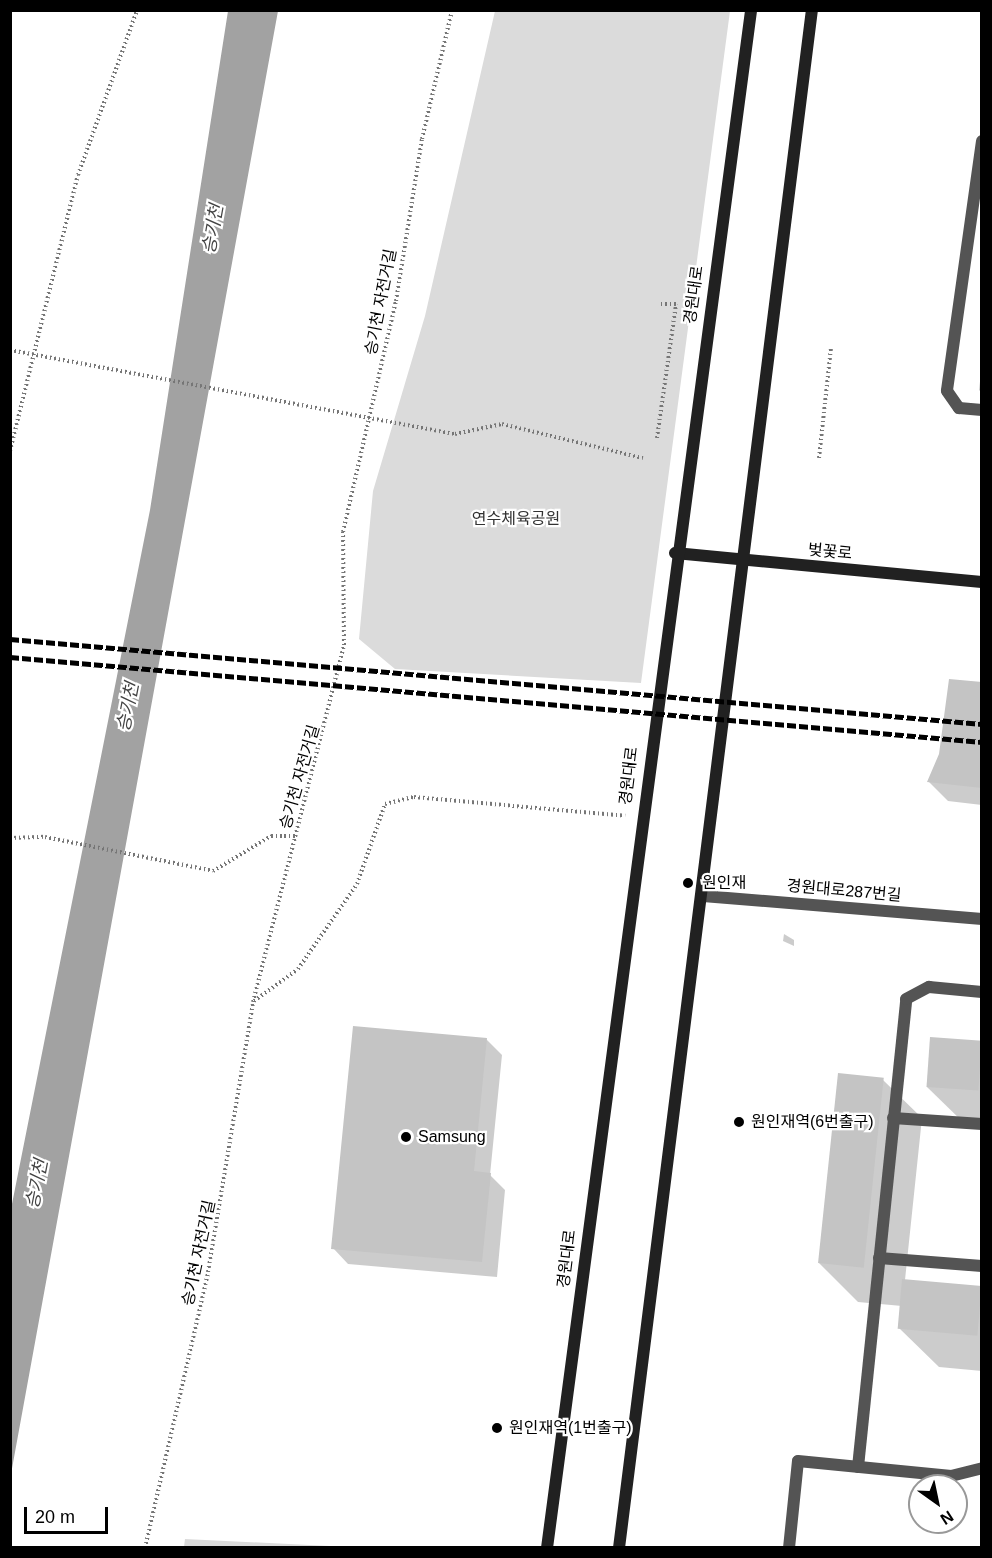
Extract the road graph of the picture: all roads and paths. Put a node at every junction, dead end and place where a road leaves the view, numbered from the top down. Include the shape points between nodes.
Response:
1 (137, 10) edge
2 (452, 10) edge
3 (751, 10) edge
4 (812, 10) edge
5 (981, 141) edge
6 (660, 304) dead end
7 (831, 347) dead end
8 (10, 350) edge
9 (981, 410) edge
10 (657, 438) dead end
11 (10, 451) edge
12 (643, 458) dead end
13 (819, 458) dead end
14 (675, 553) junction
15 (744, 560) junction
16 (981, 582) edge
17 (641, 818) junction
18 (296, 836) junction
19 (10, 838) edge
20 (703, 896) junction
21 (981, 919) edge
22 (981, 992) edge
23 (254, 1002) junction
24 (894, 1118) junction
25 (981, 1124) edge
26 (879, 1258) junction
27 (981, 1266) edge
28 (858, 1467) junction
29 (981, 1468) edge
30 (145, 1548) edge
31 (547, 1548) edge
32 (619, 1548) edge
33 (789, 1548) edge

1 - 11 path via 78,175
2 - 18 path, 승기천 자전거길 via 422,139 396,301 343,532 344,645
3 - 14 main road, 경원대로
4 - 15 main road
5 - 9 street via 947,391 959,408
6 - 10 path via 676,304
7 - 13 path
8 - 12 path, bridge via 455,434 502,424
14 - 15 main road, 벚꽃로
14 - 17 main road, 경원대로
15 - 16 main road, 벚꽃로
15 - 20 main road
17 - 23 path via 414,797 385,804 357,884 298,969
17 - 31 main road, 경원대로
18 - 19 path via 271,836 213,871 45,837
18 - 23 path, 승기천 자전거길
20 - 21 street, 경원대로287번길
20 - 32 main road
22 - 24 street via 929,987 906,999
23 - 30 path, 승기천 자전거길 via 208,1272
24 - 25 street
24 - 26 street
26 - 27 street
26 - 28 street
28 - 29 street via 951,1476
28 - 33 street via 798,1461

